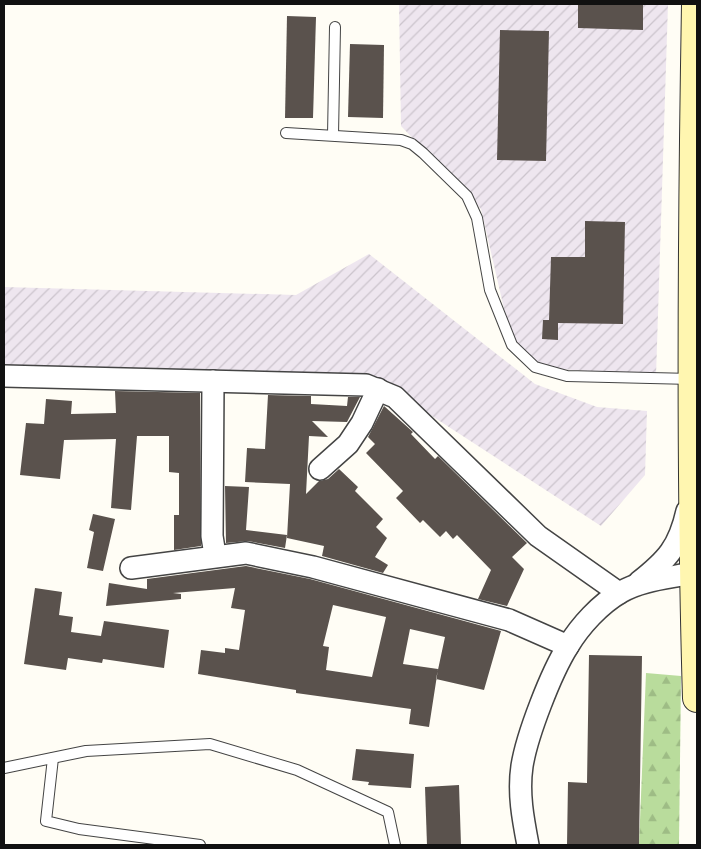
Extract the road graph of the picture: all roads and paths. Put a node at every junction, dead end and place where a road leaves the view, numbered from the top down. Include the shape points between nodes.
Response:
1 (696, 4) edge
2 (335, 27) dead end
3 (286, 133) dead end
4 (333, 135) junction
5 (695, 205) edge
6 (4, 376) edge
7 (692, 380) junction
8 (213, 381) junction
9 (378, 389) junction
10 (320, 469) dead end
11 (693, 489) junction
12 (215, 555) junction
13 (131, 568) dead end
14 (695, 573) edge
15 (627, 589) junction
16 (568, 646) junction
17 (697, 698) edge
18 (53, 758) junction
19 (4, 768) edge
20 (200, 845) edge
21 (395, 845) edge
22 (528, 845) edge

1 - 5 street
2 - 4 lane
3 - 4 lane
4 - 7 lane via 387,138 412,144 466,196 477,218 490,290 512,344 535,367 567,376
5 - 7 street
6 - 8 street
7 - 11 street
8 - 9 street via 366,385
8 - 12 street via 212,536
9 - 10 street via 348,444
9 - 15 street via 395,397 538,536
11 - 14 street
11 - 15 street via 673,551 664,563
12 - 13 street
12 - 16 street via 246,553 313,567 509,620
14 - 15 street
14 - 17 street
15 - 16 street via 589,619
16 - 22 street via 529,738 522,766 520,793
18 - 19 lane
18 - 20 lane via 46,821 80,829
18 - 21 lane via 86,751 210,744 297,770 388,812

